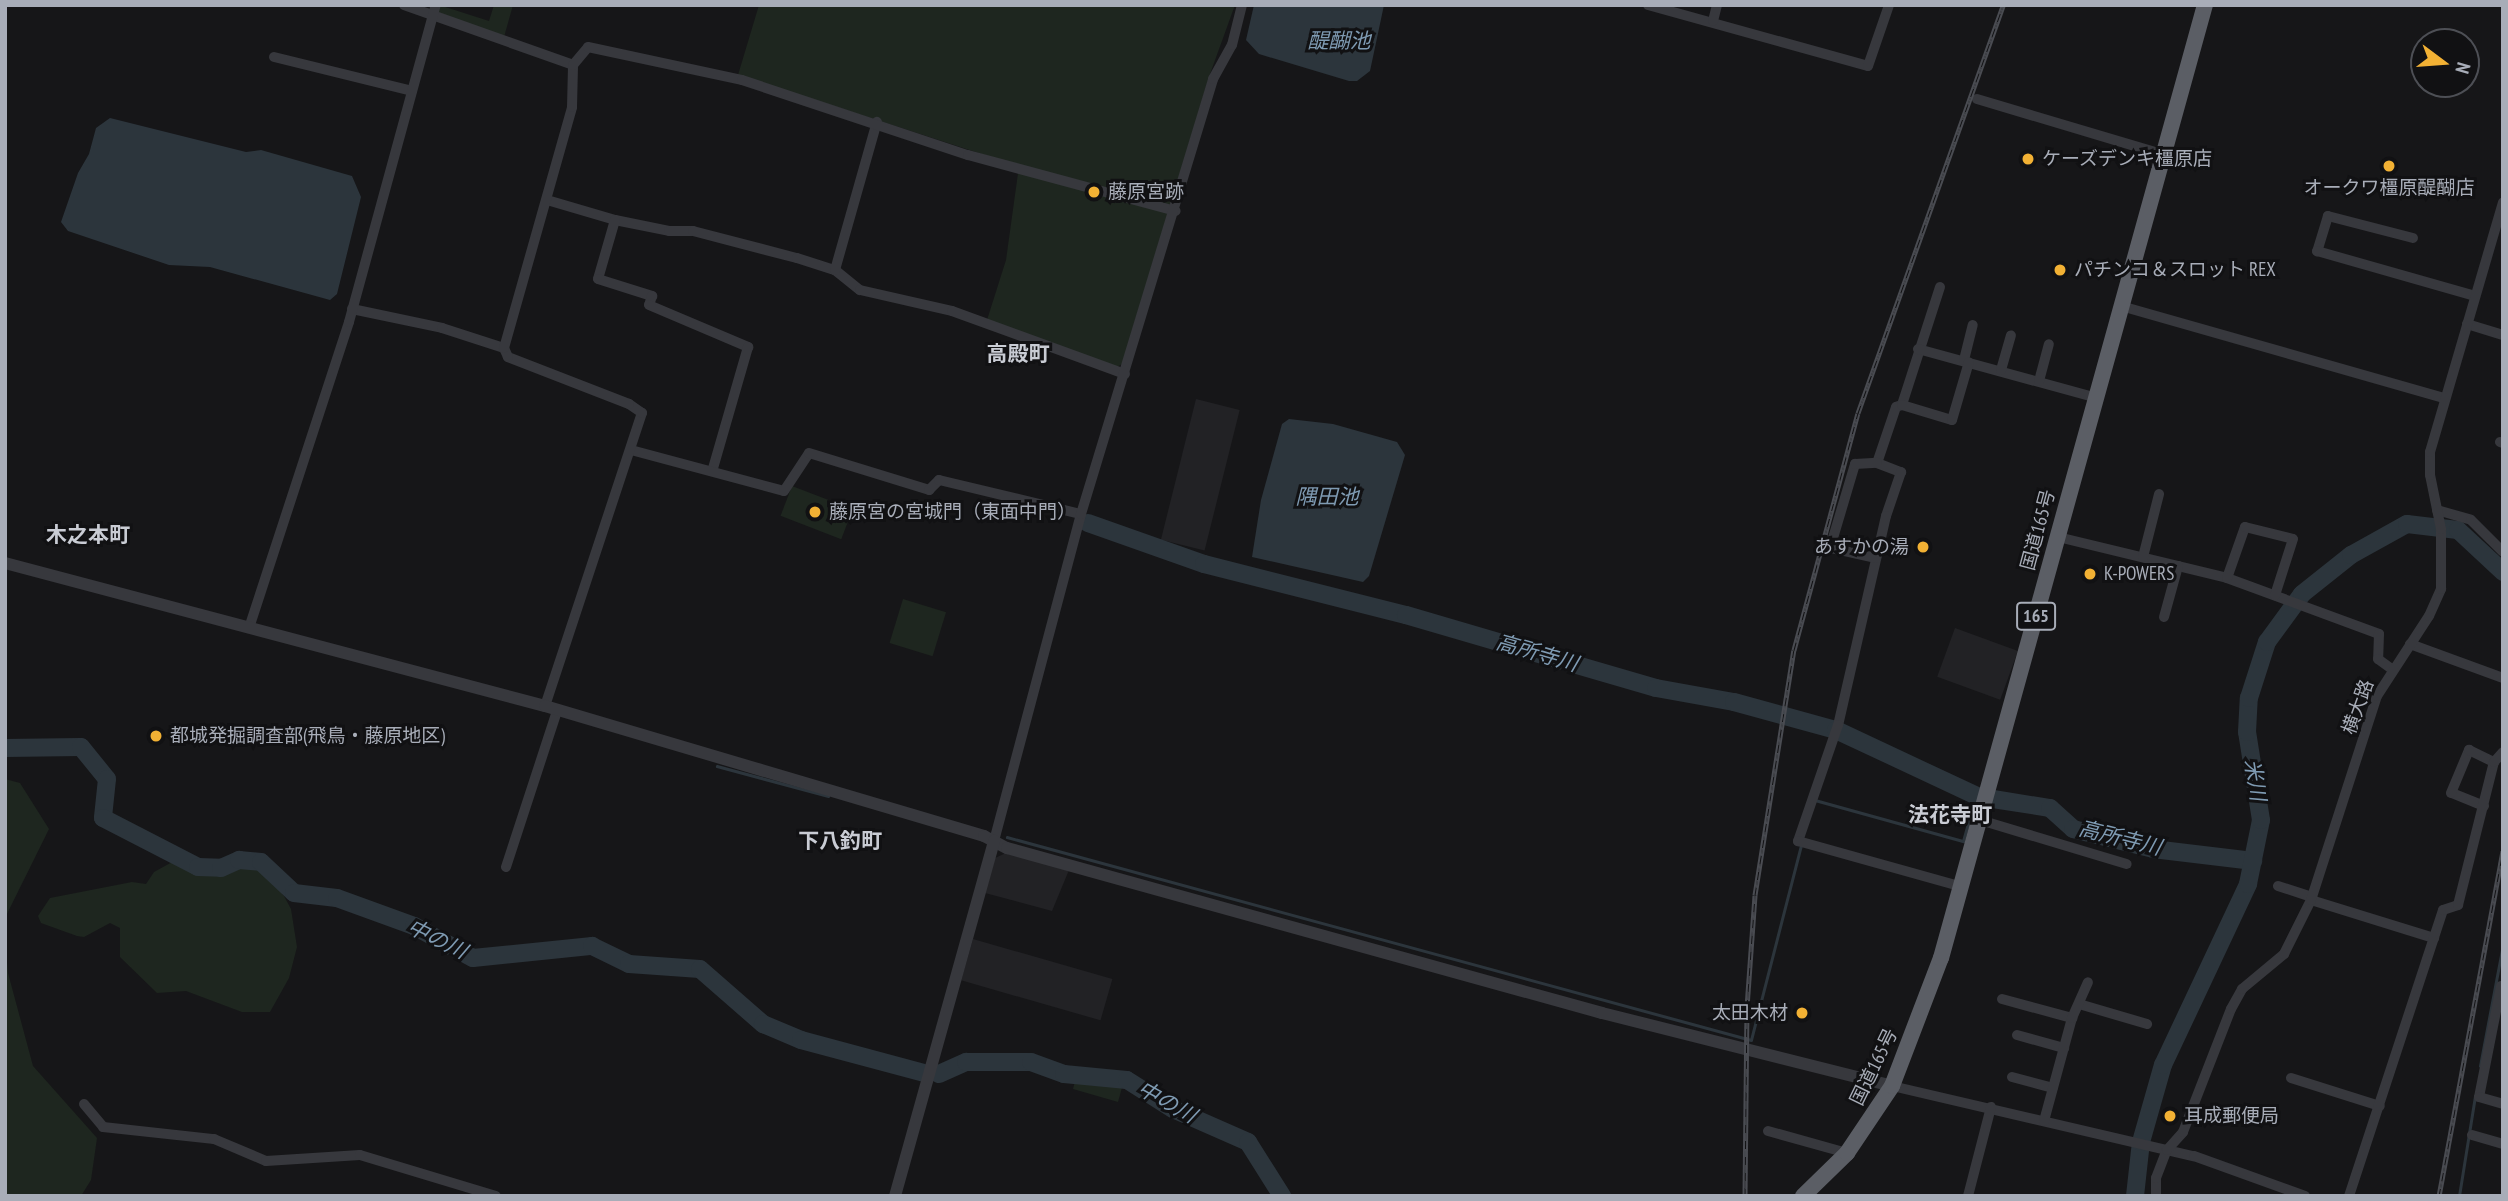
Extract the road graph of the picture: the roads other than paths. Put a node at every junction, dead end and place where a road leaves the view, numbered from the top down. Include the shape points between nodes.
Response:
1 (404, 5) edge
2 (1242, 5) edge
3 (1648, 5) edge
4 (1717, 5) edge
5 (1889, 5) edge
6 (2205, 5) edge
7 (435, 10) edge
8 (1713, 22) junction
9 (274, 57) dead end
10 (573, 65) junction
11 (412, 91) junction
12 (1977, 99) dead end
13 (877, 122) junction
14 (2162, 154) junction
15 (547, 200) junction
16 (2503, 202) edge
17 (1176, 211) junction
18 (615, 220) junction
19 (2500, 223) edge
20 (2413, 238) dead end
21 (835, 270) junction
22 (1940, 287) dead end
23 (2475, 296) junction
24 (2121, 306) junction
25 (352, 309) junction
26 (2467, 324) junction
27 (1973, 326) dead end
28 (2011, 335) dead end
29 (2503, 335) edge
30 (2049, 344) dead end
31 (504, 348) junction
32 (1917, 349) junction
33 (1966, 361) junction
34 (2001, 370) junction
35 (1125, 374) junction
36 (2039, 381) junction
37 (2094, 397) junction
38 (2445, 398) junction
39 (1902, 405) junction
40 (631, 450) junction
41 (1877, 463) junction
42 (713, 468) junction
43 (2159, 494) dead end
44 (2437, 512) junction
45 (1081, 514) junction
46 (2058, 537) junction
47 (2503, 552) edge
48 (2143, 557) junction
49 (1875, 558) junction
50 (5, 563) edge
51 (2178, 566) junction
52 (2227, 578) junction
53 (2280, 597) junction
54 (2164, 618) dead end
55 (249, 628) junction
56 (2410, 644) junction
57 (2392, 669) junction
58 (2503, 678) edge
59 (551, 708) junction
60 (2503, 752) edge
61 (2494, 762) junction
62 (2484, 806) junction
63 (1980, 820) junction
64 (994, 841) junction
65 (2127, 864) dead end
66 (506, 867) dead end
67 (2278, 886) dead end
68 (1963, 887) junction
69 (2312, 899) junction
70 (2434, 938) junction
71 (2088, 982) dead end
72 (2502, 983) edge
73 (2002, 999) dead end
74 (2079, 1004) junction
75 (2072, 1018) junction
76 (2147, 1024) dead end
77 (2498, 1030) edge
78 (2017, 1035) dead end
79 (2064, 1048) junction
80 (2012, 1077) dead end
81 (2291, 1078) dead end
82 (1892, 1086) junction
83 (2053, 1088) junction
84 (84, 1104) dead end
85 (2503, 1104) edge
86 (2380, 1106) junction
87 (1991, 1107) junction
88 (2044, 1121) junction
89 (1768, 1131) dead end
90 (2472, 1135) dead end
91 (2503, 1144) edge
92 (2167, 1150) junction
93 (1847, 1153) junction
94 (496, 1196) edge
95 (895, 1196) edge
96 (1803, 1196) edge
97 (1968, 1196) edge
98 (2156, 1196) edge
99 (2305, 1196) edge
100 (2349, 1196) edge

1 - 7 street
2 - 17 street via 1232,45 1213,79
3 - 8 street
4 - 8 street
5 - 8 street via 1868,66
6 - 14 highway, 国道165号 / 165
7 - 10 street
7 - 11 street
9 - 11 street
10 - 13 street via 589,47 742,80
10 - 15 street via 572,107
11 - 25 street
12 - 14 street
13 - 17 street via 968,155
13 - 21 street
14 - 24 highway, 国道165号 / 165
15 - 18 street
15 - 31 street
16 - 19 street, 横大路
17 - 35 street
18 - 21 street via 692,231
18 - 42 street via 598,279 652,296 649,305 748,346
19 - 23 street, 横大路
20 - 23 street via 2328,216 2317,251
21 - 35 street via 860,290 953,311
22 - 32 street
23 - 26 street, 横大路
24 - 37 highway, 国道165号 / 165
24 - 38 street
25 - 31 street via 442,328
25 - 55 street
26 - 29 street
26 - 38 street, 横大路
27 - 33 street
28 - 34 street
30 - 36 street
31 - 40 street via 508,357 642,413
32 - 33 street
32 - 39 street
33 - 34 street
33 - 39 street via 1952,420
34 - 36 street
35 - 45 street
36 - 37 street
37 - 46 highway, 国道165号 / 165
38 - 44 street, 横大路 via 2430,452
39 - 41 street via 1896,407
40 - 42 street
40 - 59 street
41 - 49 street via 1900,472
41 - 49 street via 1855,464 1830,548
42 - 45 street via 784,491 809,453 929,490 939,480
43 - 48 street
44 - 47 street via 2470,520
44 - 56 street, 横大路 via 2441,589
45 - 64 street
46 - 48 street
46 - 63 highway, 国道165号 / 165
48 - 51 street
49 - 68 street via 1857,657 1798,841
50 - 55 street
51 - 52 street
51 - 54 street
52 - 53 street
52 - 53 street via 2245,527 2293,539
53 - 57 street via 2379,635 2378,659
55 - 59 street
56 - 57 street, 横大路
56 - 58 street
57 - 69 street, 横大路 via 2377,696
59 - 64 street
59 - 66 street
60 - 61 street
61 - 62 street
61 - 62 street via 2469,750 2451,793
62 - 70 street via 2458,905 2443,909
63 - 65 street
63 - 68 highway, 国道165号 / 165
64 - 82 street via 1602,1013
64 - 95 street
67 - 69 street
68 - 82 highway, 国道165号 / 165 via 1925,1004
69 - 70 street
69 - 92 street, 横大路 via 2284,954 2242,989 2183,1132
70 - 86 street
71 - 74 street
72 - 77 street
73 - 75 street
74 - 75 street
74 - 76 street
75 - 79 street
77 - 85 street via 2479,1097
78 - 79 street
79 - 83 street
80 - 83 street
81 - 86 street
82 - 87 street
82 - 93 highway, 国道165号 / 165
83 - 88 street
84 - 94 street via 107,1127 214,1139 266,1161 360,1155
86 - 100 street
87 - 88 street
87 - 97 street
88 - 92 street
89 - 93 street
90 - 91 street
92 - 98 street, 横大路 via 2156,1178
92 - 99 street
93 - 96 highway, 国道165号 / 165

